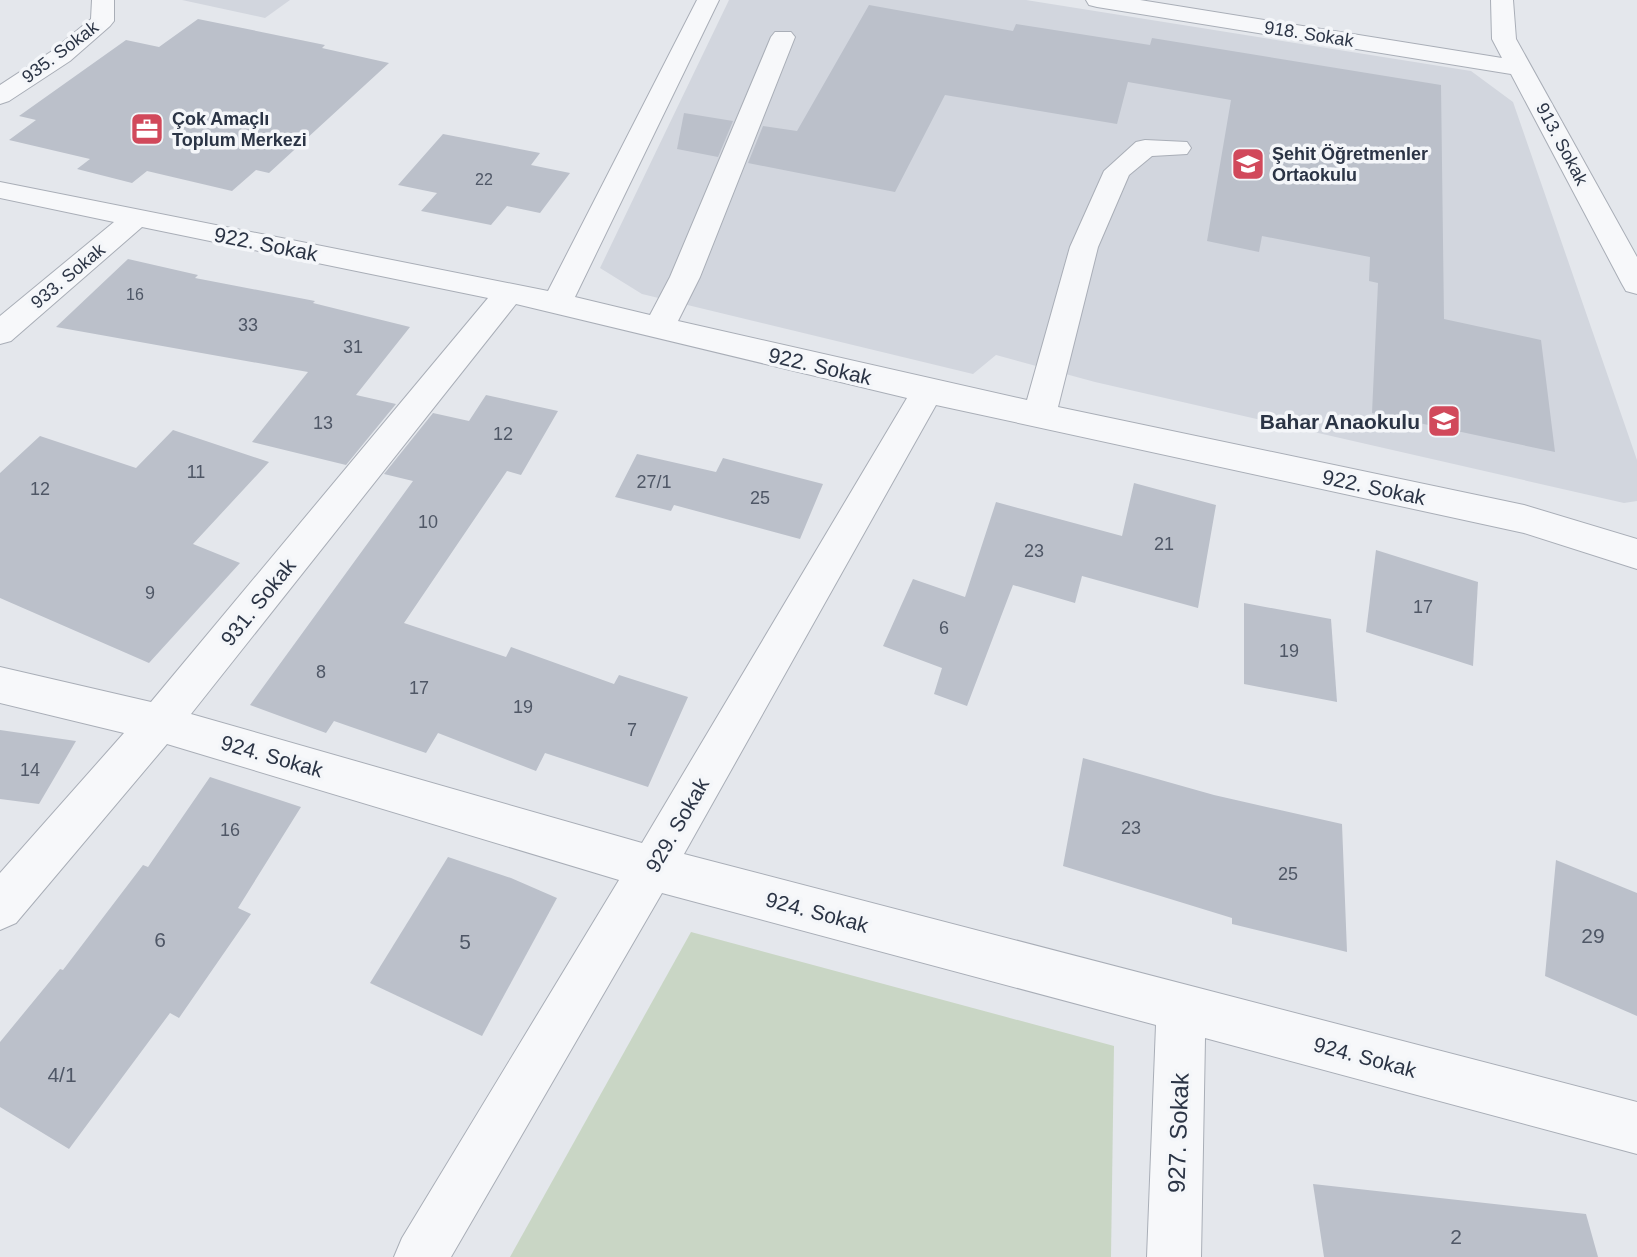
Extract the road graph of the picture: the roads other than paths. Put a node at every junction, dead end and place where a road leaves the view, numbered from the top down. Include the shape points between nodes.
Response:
1 (103, 0) edge
2 (708, 0) edge
3 (1097, 0) edge
4 (1502, 0) edge
5 (783, 37) dead end
6 (1521, 68) junction
7 (0, 96) edge
8 (1178, 148) dead end
9 (0, 190) edge
10 (136, 218) junction
11 (1637, 284) edge
12 (509, 292) junction
13 (557, 303) junction
14 (659, 328) junction
15 (0, 333) edge
16 (928, 391) junction
17 (1039, 415) junction
18 (1637, 554) edge
19 (0, 685) edge
20 (159, 723) junction
21 (652, 868) junction
22 (0, 907) edge
23 (1181, 1009) junction
24 (1637, 1128) edge
25 (421, 1257) edge
26 (1174, 1257) edge

1 - 7 street, 935. Sokak via 103,21 61,56
2 - 13 street
3 - 6 street, 918. Sokak
4 - 6 street, 913. Sokak via 1504,39
5 - 14 street via 685,277
6 - 11 street, 913. Sokak
8 - 17 street via 1145,148 1117,171 1084,247
9 - 10 street, 922. Sokak
10 - 12 street, 922. Sokak
10 - 15 street, 933. Sokak
12 - 13 street, 922. Sokak
12 - 20 street, 931. Sokak
13 - 14 street, 922. Sokak
14 - 16 street, 922. Sokak
16 - 17 street, 922. Sokak
16 - 21 street, 929. Sokak
17 - 18 street, 922. Sokak via 1524,519
19 - 20 street, 924. Sokak
20 - 21 street, 924. Sokak
20 - 22 street, 931. Sokak
21 - 23 street, 924. Sokak
21 - 25 street, 929. Sokak
23 - 24 street, 924. Sokak
23 - 26 street, 927. Sokak

